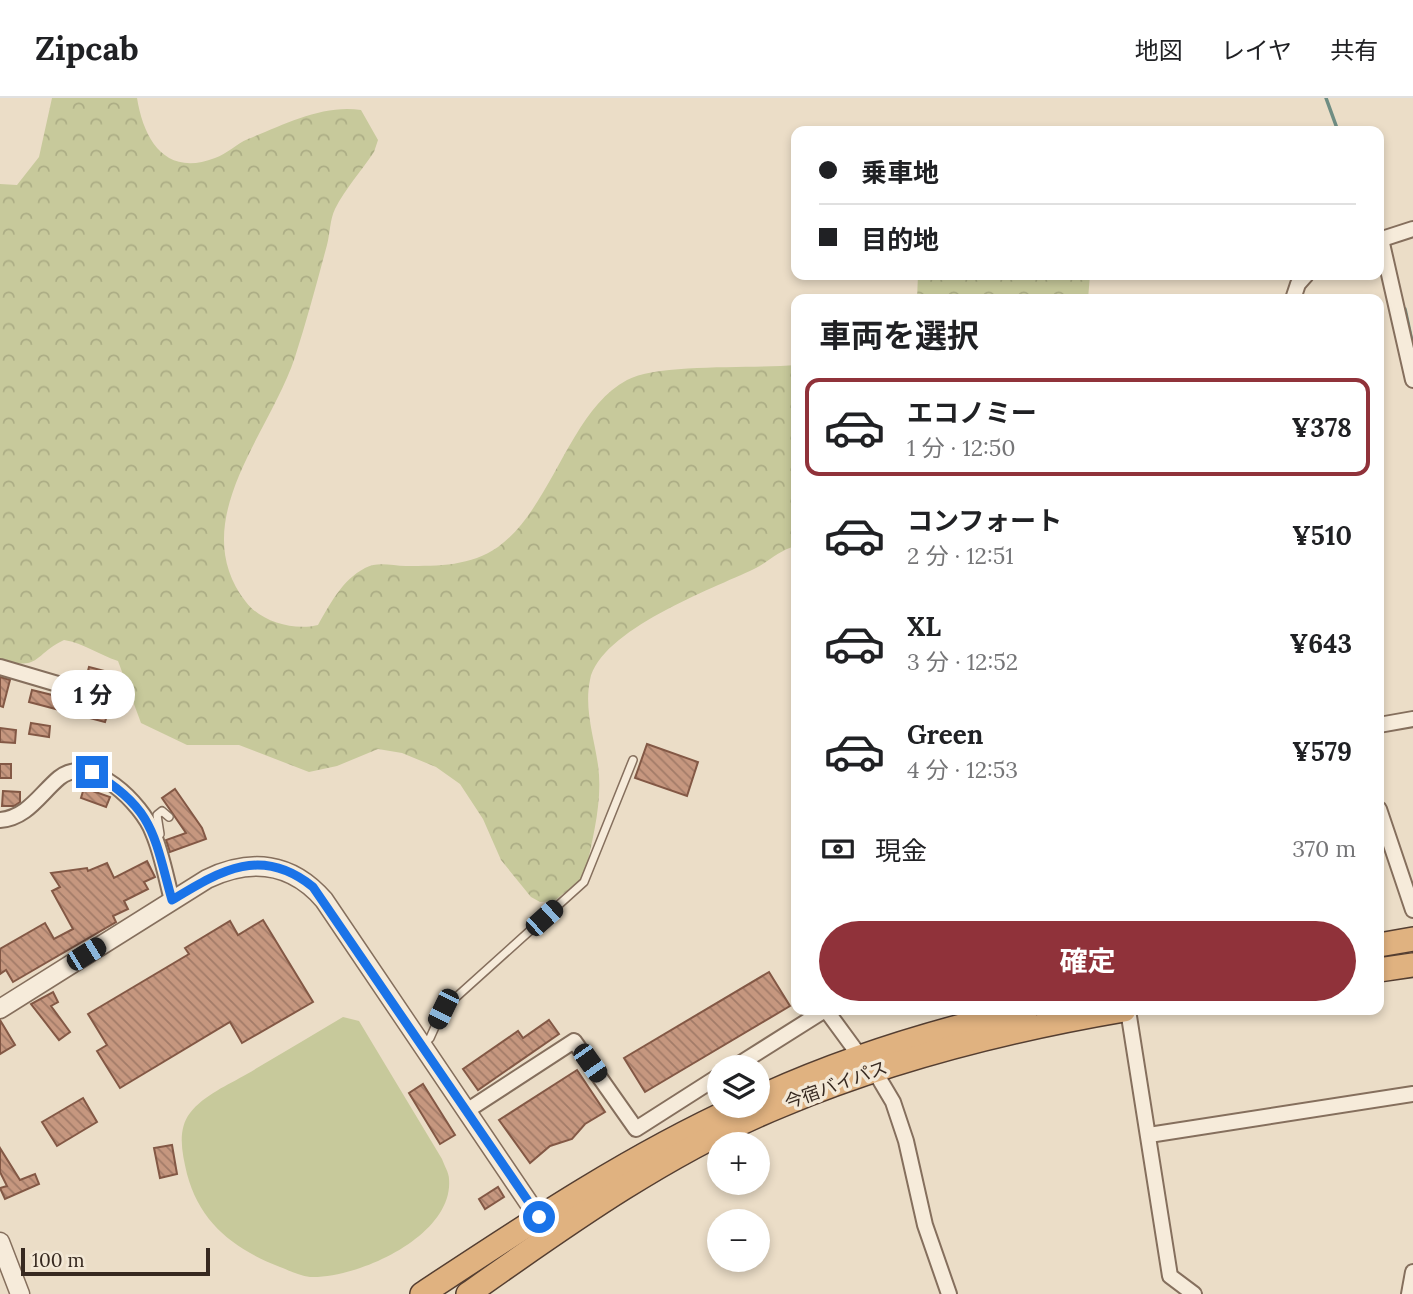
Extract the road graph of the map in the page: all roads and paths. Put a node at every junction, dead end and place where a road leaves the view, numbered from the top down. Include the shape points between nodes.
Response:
1 (1413, 229) edge
2 (1384, 238) edge
3 (1384, 256) edge
4 (1413, 380) edge
5 (0, 667) edge
6 (112, 700) dead end
7 (1413, 719) edge
8 (1384, 724) edge
9 (633, 760) dead end
10 (169, 817) dead end
11 (0, 820) edge
12 (1384, 824) edge
13 (154, 836) junction
14 (172, 900) junction
15 (1413, 910) edge
16 (1413, 940) edge
17 (1384, 944) edge
18 (1413, 965) edge
19 (1384, 969) edge
20 (0, 1009) edge
21 (817, 1015) edge
22 (829, 1015) edge
23 (1005, 1015) edge
24 (1101, 1015) edge
25 (1127, 1015) edge
26 (423, 1044) junction
27 (754, 1055) edge
28 (867, 1063) junction
29 (707, 1084) edge
30 (770, 1094) edge
31 (1413, 1094) edge
32 (468, 1110) junction
33 (716, 1118) edge
34 (1149, 1135) junction
35 (545, 1226) junction
36 (0, 1242) edge
37 (1413, 1272) edge
38 (20, 1294) edge
39 (422, 1294) edge
40 (468, 1294) edge
41 (949, 1294) edge
42 (1194, 1294) edge
43 (1409, 1294) edge

1 - 2 street
3 - 4 street
5 - 6 street
7 - 8 street
9 - 26 lane via 584,882 443,1009
10 - 13 lane via 162,811 157,815 160,834
11 - 13 street via 28,809 61,776 92,772 134,801
12 - 15 street
13 - 14 street
14 - 20 street
14 - 26 street via 230,868 269,866 300,877 324,900
16 - 17 highway
18 - 19 highway
21 - 27 street
22 - 28 street
23 - 28 highway, 今宿バイパス via 965,1024
24 - 28 highway, 今宿バイパス
25 - 34 street
26 - 32 street
28 - 30 highway, 今宿バイパス
28 - 35 highway, 今宿バイパス
28 - 41 street via 893,1102 925,1225
29 - 32 street via 636,1129 574,1041
31 - 34 street
32 - 35 street
33 - 35 highway, 今宿バイパス via 677,1138
34 - 42 street via 1170,1276
35 - 39 highway, 今宿バイパス
35 - 40 highway, 今宿バイパス
36 - 38 street
37 - 43 street

